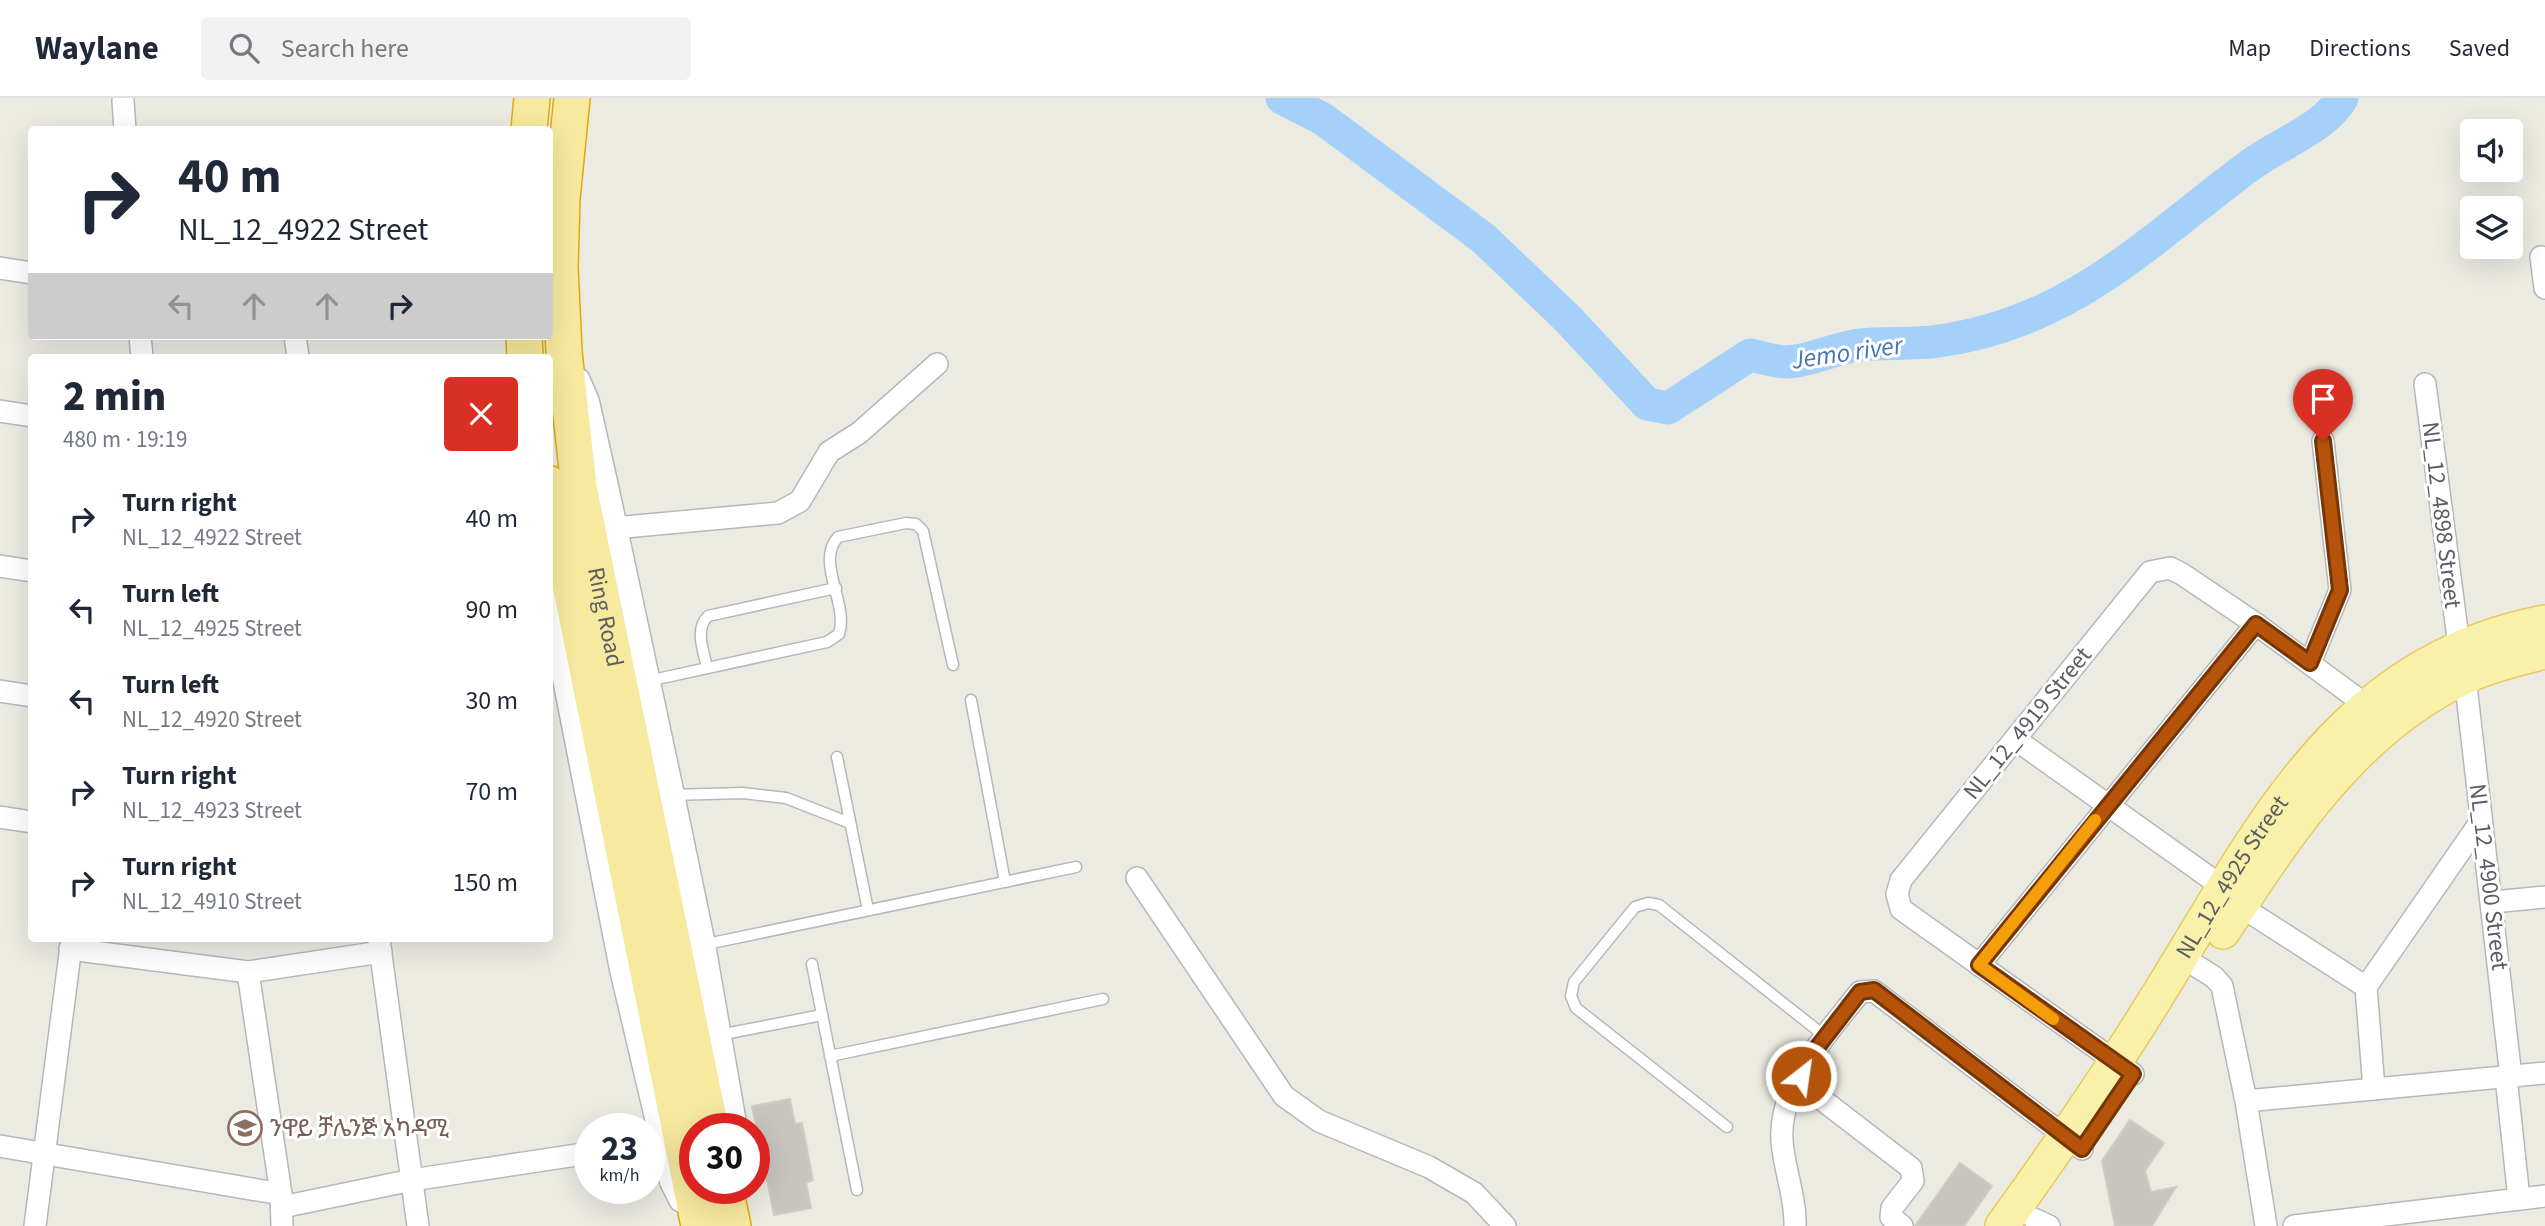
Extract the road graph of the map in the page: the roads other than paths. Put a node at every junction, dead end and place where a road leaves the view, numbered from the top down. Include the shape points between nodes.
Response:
1 (532, 98) edge
2 (572, 98) edge
3 (123, 101) dead end
4 (125, 126) edge
5 (529, 126) edge
6 (2541, 257) dead end
7 (0, 268) edge
8 (28, 272) edge
9 (2545, 288) edge
10 (564, 352) junction
11 (937, 364) dead end
12 (2425, 384) dead end
13 (0, 411) edge
14 (28, 415) edge
15 (2323, 441) dead end
16 (553, 497) edge
17 (614, 528) junction
18 (0, 566) edge
19 (28, 570) edge
20 (836, 587) junction
21 (553, 612) edge
22 (2545, 622) edge
23 (2256, 624) junction
24 (2545, 652) edge
25 (2462, 661) junction
26 (2310, 663) junction
27 (953, 665) dead end
28 (708, 668) junction
29 (647, 681) junction
30 (0, 691) edge
31 (28, 695) edge
32 (971, 700) dead end
33 (2366, 705) junction
34 (2015, 739) junction
35 (837, 757) dead end
36 (671, 795) junction
37 (2107, 805) junction
38 (0, 817) edge
39 (28, 821) edge
40 (2481, 821) junction
41 (850, 823) junction
42 (1076, 866) dead end
43 (1138, 878) dead end
44 (1005, 882) junction
45 (2232, 897) junction
46 (2545, 897) edge
47 (2493, 902) junction
48 (869, 910) junction
49 (71, 944) edge
50 (380, 945) edge
51 (702, 945) junction
52 (2191, 962) junction
53 (812, 964) dead end
54 (1979, 965) junction
55 (248, 972) junction
56 (2366, 987) junction
57 (1103, 999) dead end
58 (822, 1015) junction
59 (719, 1035) junction
60 (1826, 1037) junction
61 (830, 1056) junction
62 (2124, 1069) junction
63 (2545, 1073) edge
64 (1801, 1076) junction
65 (2509, 1077) junction
66 (2374, 1090) junction
67 (2246, 1101) junction
68 (650, 1113) edge
69 (707, 1113) edge
70 (731, 1113) edge
71 (1727, 1127) dead end
72 (2073, 1143) junction
73 (0, 1146) edge
74 (44, 1154) junction
75 (574, 1155) edge
76 (665, 1164) edge
77 (412, 1180) junction
78 (857, 1191) dead end
79 (2545, 1196) edge
80 (2519, 1199) junction
81 (282, 1209) edge
82 (720, 1210) edge
83 (2399, 1220) edge
84 (2029, 1224) edge
85 (35, 1226) edge
86 (418, 1226) edge
87 (1505, 1226) edge
88 (1795, 1226) edge
89 (1902, 1226) edge
90 (2266, 1226) edge
91 (2294, 1226) edge

1 - 5 highway
2 - 10 highway, Ring Road via 562,198
3 - 4 street
6 - 9 street
7 - 8 street
10 - 17 street via 586,402
10 - 69 highway, Ring Road via 579,487
11 - 17 street via 859,433 829,452 800,501 778,513
12 - 25 street, NL_12_4898 Street
13 - 14 street
15 - 26 street via 2340,590
16 - 82 highway, Ring Road
17 - 29 street
18 - 19 street
20 - 27 lane via 829,558 838,537 916,524 923,531
20 - 28 lane via 844,621 833,638
20 - 28 lane via 708,616 701,622 700,635
21 - 68 street
22 - 25 main road, NL_12_4925 Street
23 - 26 street
23 - 34 street, NL_12_4919 Street via 2170,568 2150,572
23 - 37 street
24 - 25 main road, NL_12_4925 Street
25 - 33 main road, NL_12_4925 Street via 2402,678
25 - 40 street, NL_12_4900 Street
25 - 45 main road, NL_12_4925 Street via 2334,777
26 - 33 street
28 - 29 lane
29 - 36 street
30 - 31 street
32 - 44 lane
33 - 45 main road, NL_12_4925 Street via 2301,774 2261,829
34 - 37 street
34 - 54 street, NL_12_4919 Street via 1900,880 1897,894 1902,909
35 - 41 lane
36 - 41 lane via 743,793 786,798
36 - 51 street
37 - 45 street
37 - 54 street
38 - 39 street
40 - 47 street, NL_12_4900 Street
40 - 56 street
41 - 48 lane
42 - 44 lane
43 - 87 street via 1284,1096 1319,1121 1429,1167 1474,1193
44 - 48 lane
45 - 52 main road, NL_12_4925 Street
45 - 56 street
46 - 47 street
47 - 65 street, NL_12_4900 Street
48 - 51 lane
49 - 55 street
49 - 74 street
50 - 55 street
50 - 77 street
51 - 59 street
52 - 62 main road, NL_12_4925 Street
52 - 67 street via 2222,986
53 - 58 lane
54 - 62 street
55 - 81 street
56 - 66 street
57 - 61 lane
58 - 59 lane
58 - 61 lane
59 - 70 street
60 - 64 street via 1802,1067
60 - 71 lane via 1659,905 1635,907 1574,982 1571,996 1576,1008
60 - 72 street via 1860,992 1874,990
61 - 78 lane
62 - 72 main road, NL_12_4925 Street
63 - 65 street
64 - 88 street via 1785,1114 1782,1140
64 - 89 street via 1803,1085 1911,1168 1913,1181 1892,1208 1891,1217
65 - 66 street
65 - 80 street, NL_12_4900 Street
66 - 67 street
67 - 90 street
72 - 84 main road, NL_12_4925 Street
73 - 74 street
74 - 81 street
74 - 85 street
75 - 77 street
76 - 82 street via 677,1193
77 - 81 street
77 - 86 street
79 - 80 street
80 - 83 street
83 - 91 street

